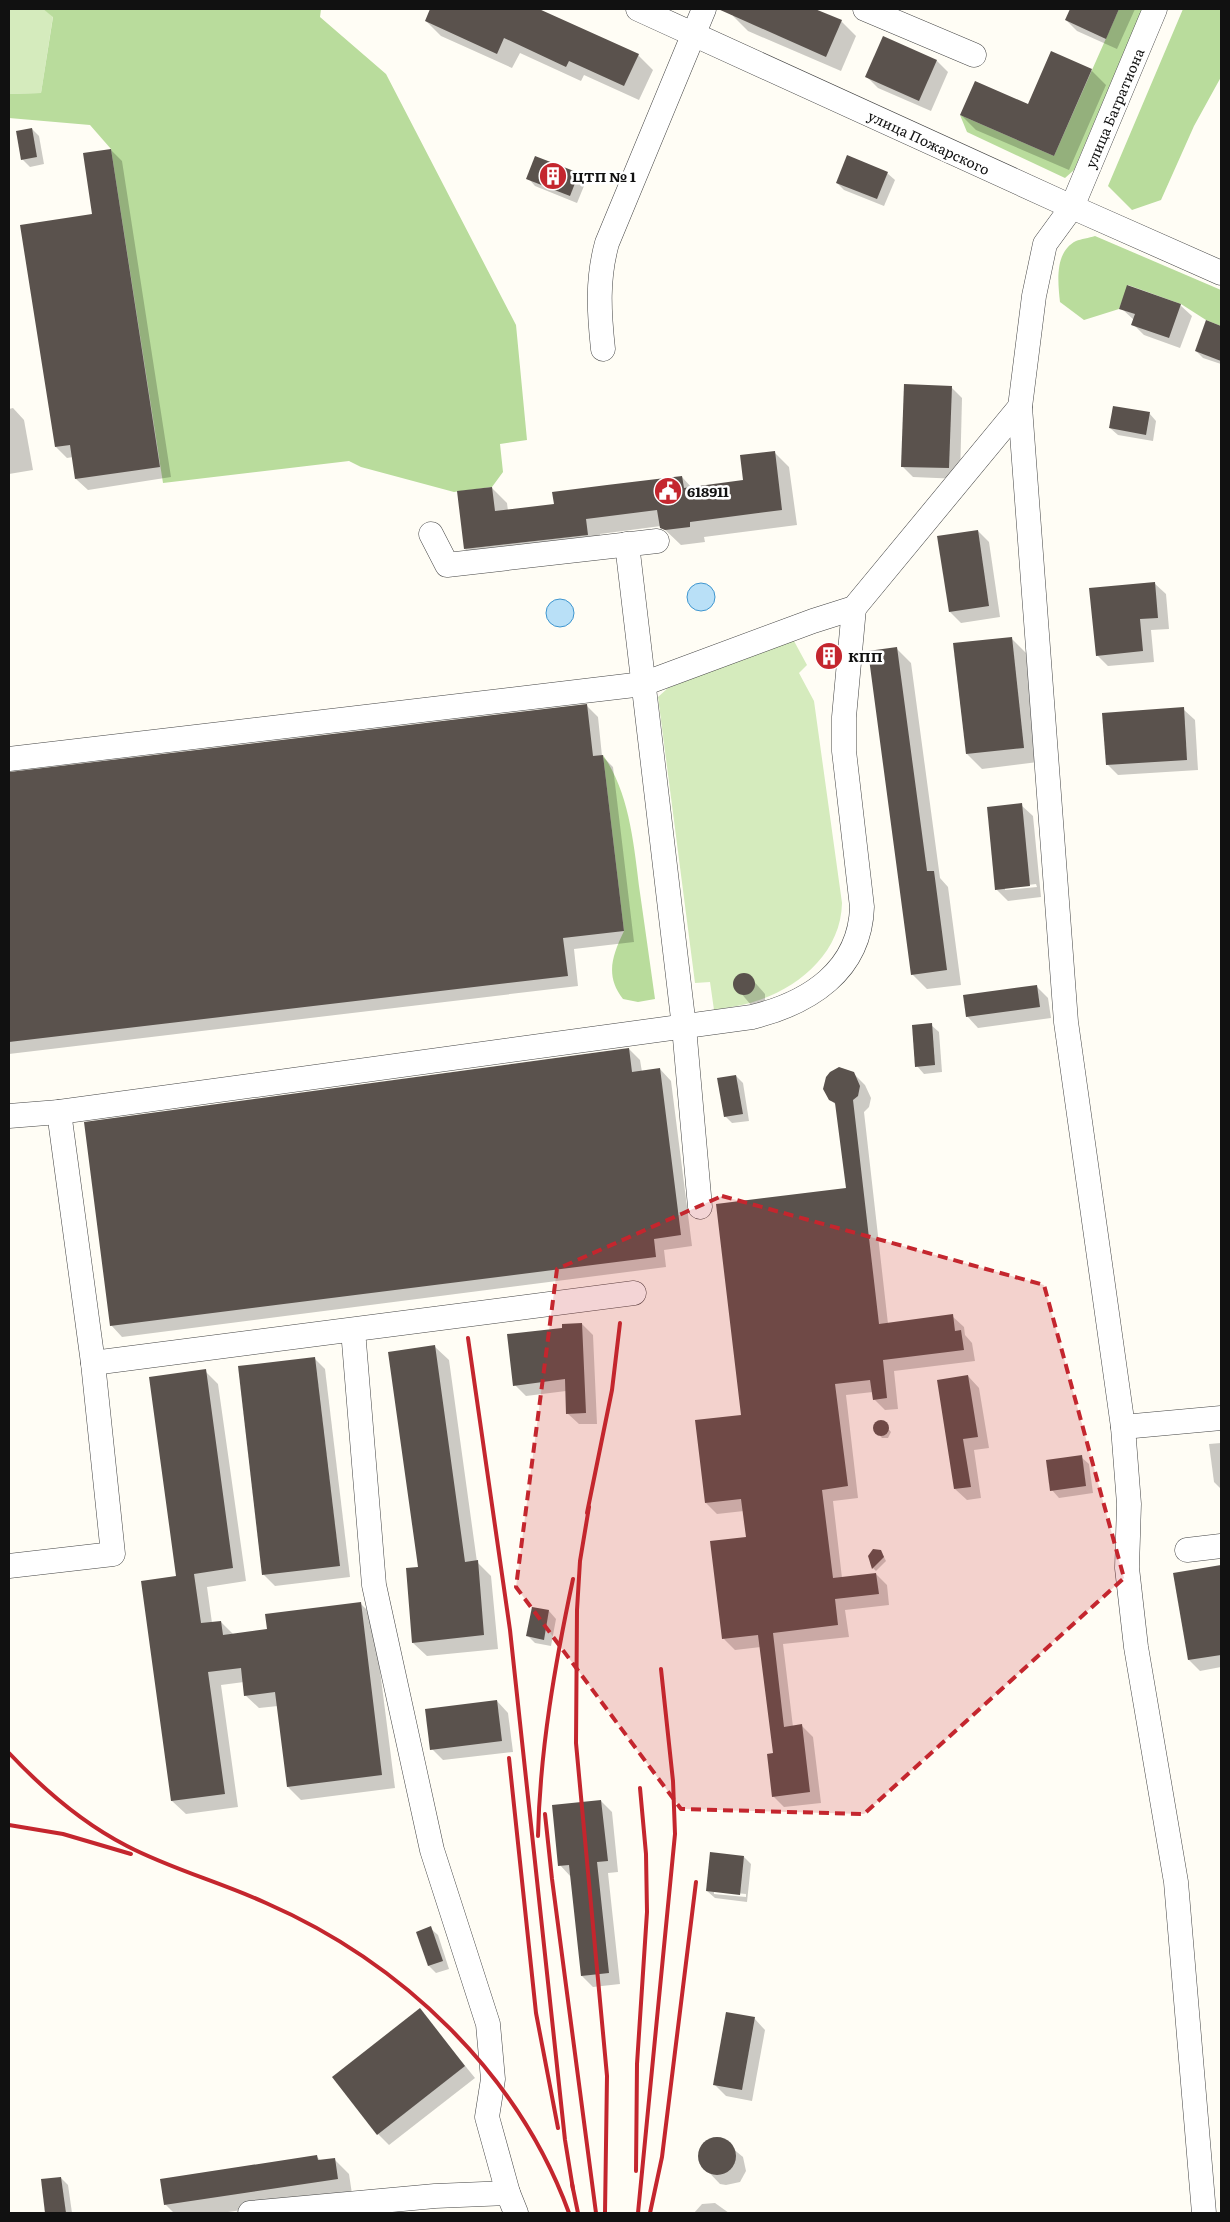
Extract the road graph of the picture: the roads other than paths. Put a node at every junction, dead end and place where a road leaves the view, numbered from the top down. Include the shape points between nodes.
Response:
1 (638, 9) edge
2 (704, 9) edge
3 (865, 9) edge
4 (1156, 9) edge
5 (695, 35) junction
6 (974, 55) dead end
7 (1072, 208) junction
8 (1221, 273) edge
9 (603, 349) dead end
10 (1020, 407) junction
11 (431, 534) dead end
12 (657, 541) dead end
13 (627, 544) junction
14 (854, 608) junction
15 (643, 684) junction
16 (9, 759) edge
17 (684, 1027) junction
18 (59, 1112) junction
19 (9, 1116) edge
20 (700, 1207) dead end
21 (634, 1294) dead end
22 (353, 1330) junction
23 (93, 1363) junction
24 (1221, 1418) edge
25 (1123, 1427) junction
26 (1221, 1546) edge
27 (1187, 1550) dead end
28 (9, 1566) edge
29 (512, 2203) edge
30 (250, 2213) edge
31 (1204, 2213) edge

1 - 5 street, улица Пожарского
2 - 5 street
3 - 6 street
4 - 7 street, улица Багратиона
5 - 7 street, улица Пожарского
5 - 9 street via 607,243 599,285
7 - 8 street, улица Пожарского
7 - 10 street, улица Багратиона via 1045,244 1034,296
10 - 14 street
10 - 25 street, улица Багратиона via 1066,1022
11 - 13 street via 447,565
12 - 13 street
13 - 15 street
14 - 15 street
14 - 17 street via 844,751 862,907 856,942 845,963 823,984 791,1005 752,1017
15 - 16 street
15 - 17 street
17 - 18 street
17 - 20 street
18 - 19 street
18 - 23 street
21 - 22 street
22 - 23 street
22 - 29 street via 374,1586 432,1850 488,2024 493,2079 487,2117
23 - 28 street via 113,1554
24 - 25 street
25 - 31 street, улица Багратиона via 1129,1504 1127,1568 1131,1608 1176,1882
26 - 27 street
29 - 30 street via 435,2196

